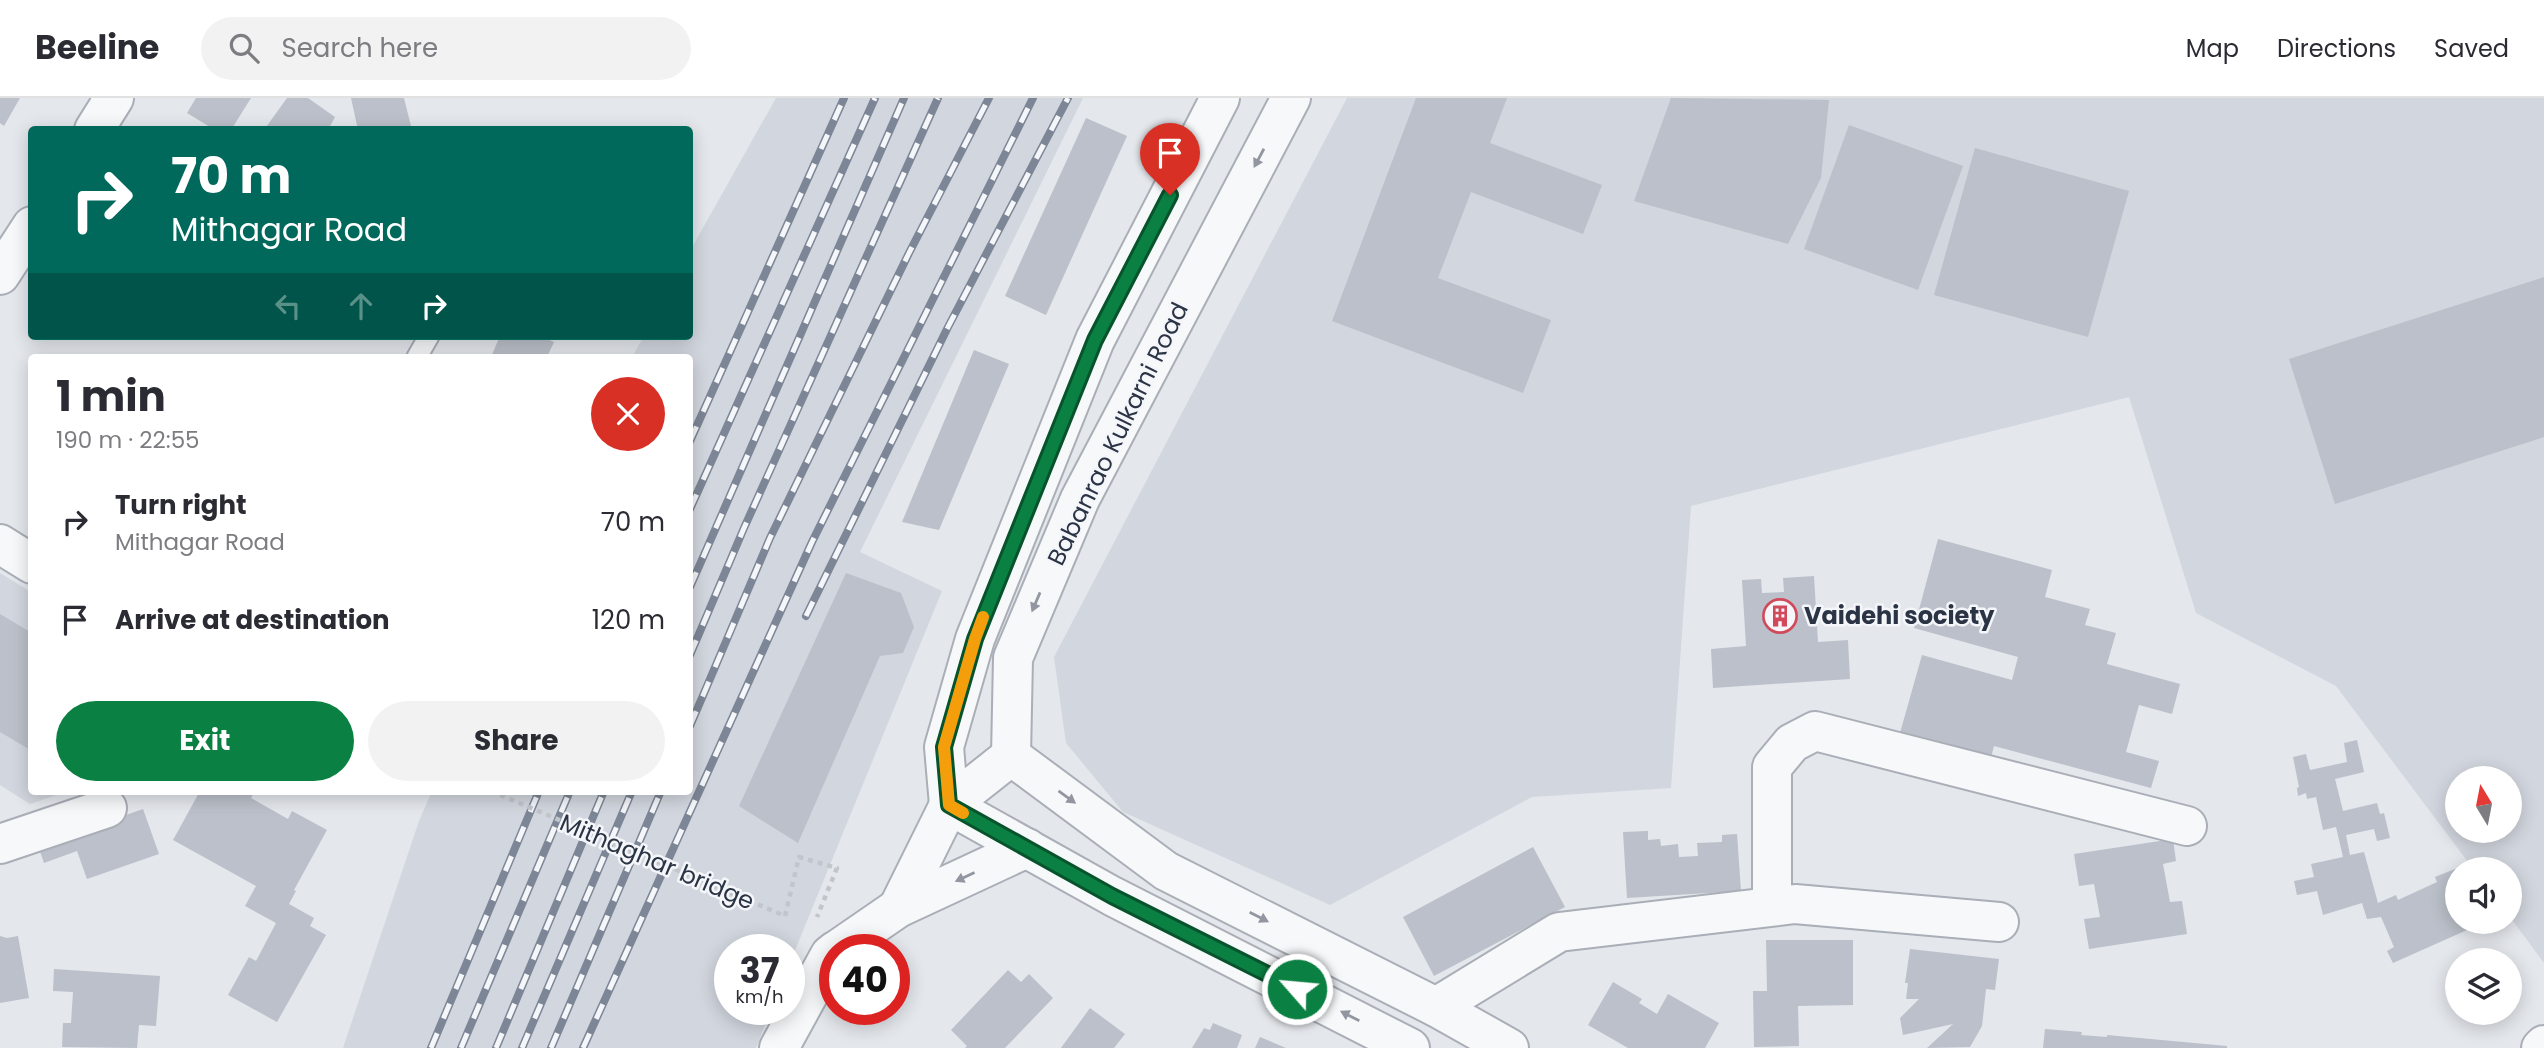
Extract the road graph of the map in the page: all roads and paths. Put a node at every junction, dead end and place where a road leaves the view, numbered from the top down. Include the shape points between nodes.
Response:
1 (114, 98) edge
2 (1220, 98) edge
3 (1291, 98) edge
4 (96, 126) edge
5 (28, 232) edge
6 (0, 275) edge
7 (0, 544) edge
8 (28, 562) edge
9 (1011, 756) junction
10 (500, 795) edge
11 (949, 805) junction
12 (107, 808) dead end
13 (2187, 826) dead end
14 (0, 844) edge
15 (1027, 848) junction
16 (1772, 906) junction
17 (898, 908) junction
18 (816, 917) dead end
19 (1999, 922) dead end
20 (861, 934) edge
21 (819, 975) edge
22 (1437, 1007) junction
23 (779, 1048) edge
24 (1410, 1048) edge
25 (1509, 1048) edge

1 - 4 street
2 - 11 street via 1095,340 975,639 944,747
3 -> 9 street, Babanrao Kulkarni Road via 1075,511 1013,658
5 - 6 street
7 - 8 street
9 - 11 street
9 -> 22 street via 1166,871
10 - 18 path, Mithaghar bridge, bridge via 785,916 799,857 837,868
11 - 15 street
11 - 17 street
12 - 14 street
13 - 16 street via 1815,731 1793,743 1772,767
15 -> 17 street
24 -> 15 street
16 - 19 street via 1795,904
16 - 22 street via 1559,932
17 - 20 street
21 - 23 street
22 - 25 street

